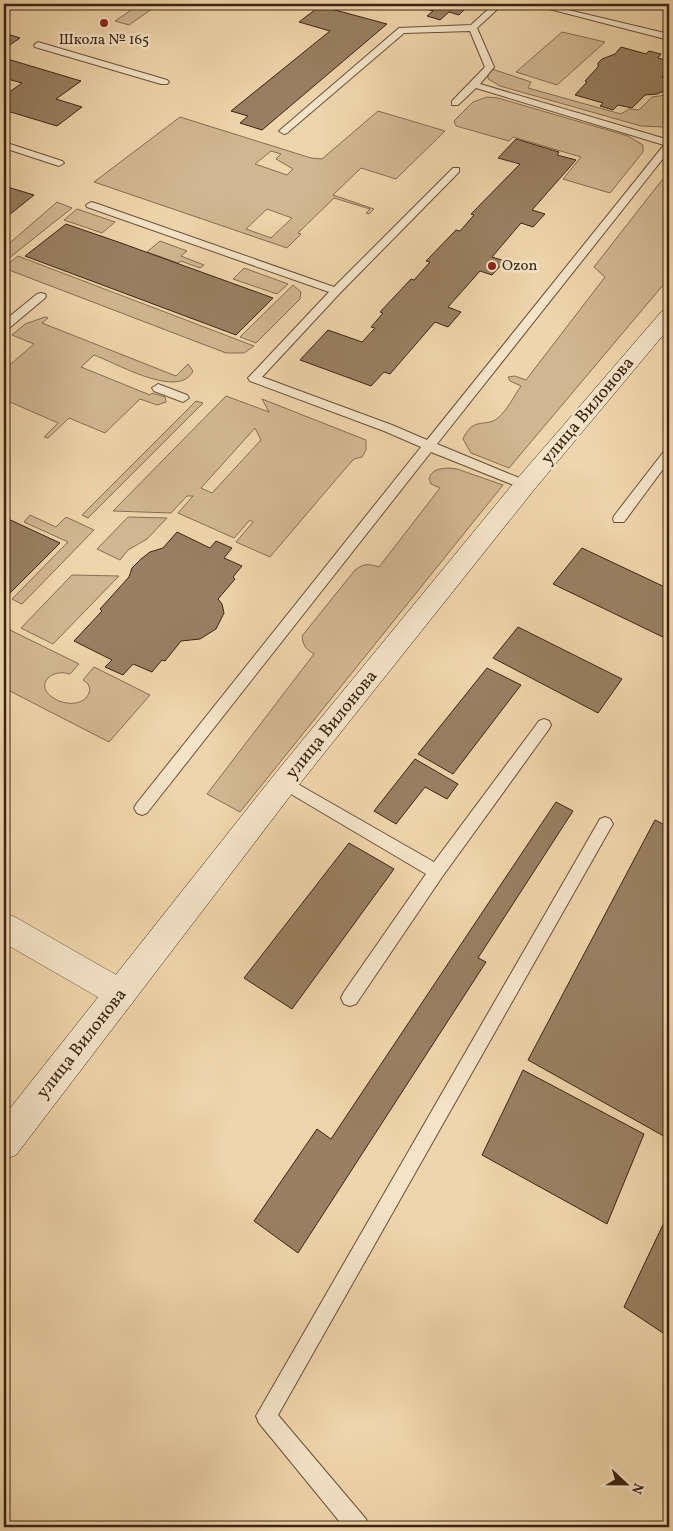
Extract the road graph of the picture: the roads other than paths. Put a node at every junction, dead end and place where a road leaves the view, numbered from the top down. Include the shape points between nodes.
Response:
1 (499, 4) edge
2 (534, 4) edge
3 (473, 28) junction
4 (669, 37) edge
5 (38, 45) dead end
6 (164, 82) dead end
7 (474, 85) junction
8 (455, 103) dead end
9 (284, 131) dead end
10 (669, 144) edge
11 (4, 145) edge
12 (59, 163) dead end
13 (456, 170) dead end
14 (91, 205) dead end
15 (336, 291) junction
16 (41, 296) dead end
17 (669, 315) edge
18 (4, 326) edge
19 (158, 388) dead end
20 (183, 398) dead end
21 (429, 446) junction
22 (669, 453) edge
23 (525, 485) junction
24 (619, 519) dead end
25 (544, 725) dead end
26 (284, 784) junction
27 (142, 808) dead end
28 (605, 824) dead end
29 (436, 872) junction
30 (4, 927) edge
31 (121, 994) junction
32 (350, 998) dead end
33 (4, 1143) edge
34 (358, 1527) edge

1 - 3 lane
2 - 4 lane
3 - 7 lane via 490,67
3 - 9 lane via 402,30
5 - 6 lane
7 - 8 lane
7 - 10 lane
10 - 21 lane
11 - 12 lane
13 - 15 lane
14 - 15 lane
15 - 21 lane via 254,378
16 - 18 lane
17 - 23 street, улица Вилонова
19 - 20 lane
21 - 23 lane
21 - 27 lane
22 - 24 lane
23 - 26 street, улица Вилонова
25 - 29 lane
26 - 29 lane
26 - 31 street, улица Вилонова
28 - 34 lane via 266,1416
29 - 32 lane
30 - 31 street
31 - 33 street, улица Вилонова

